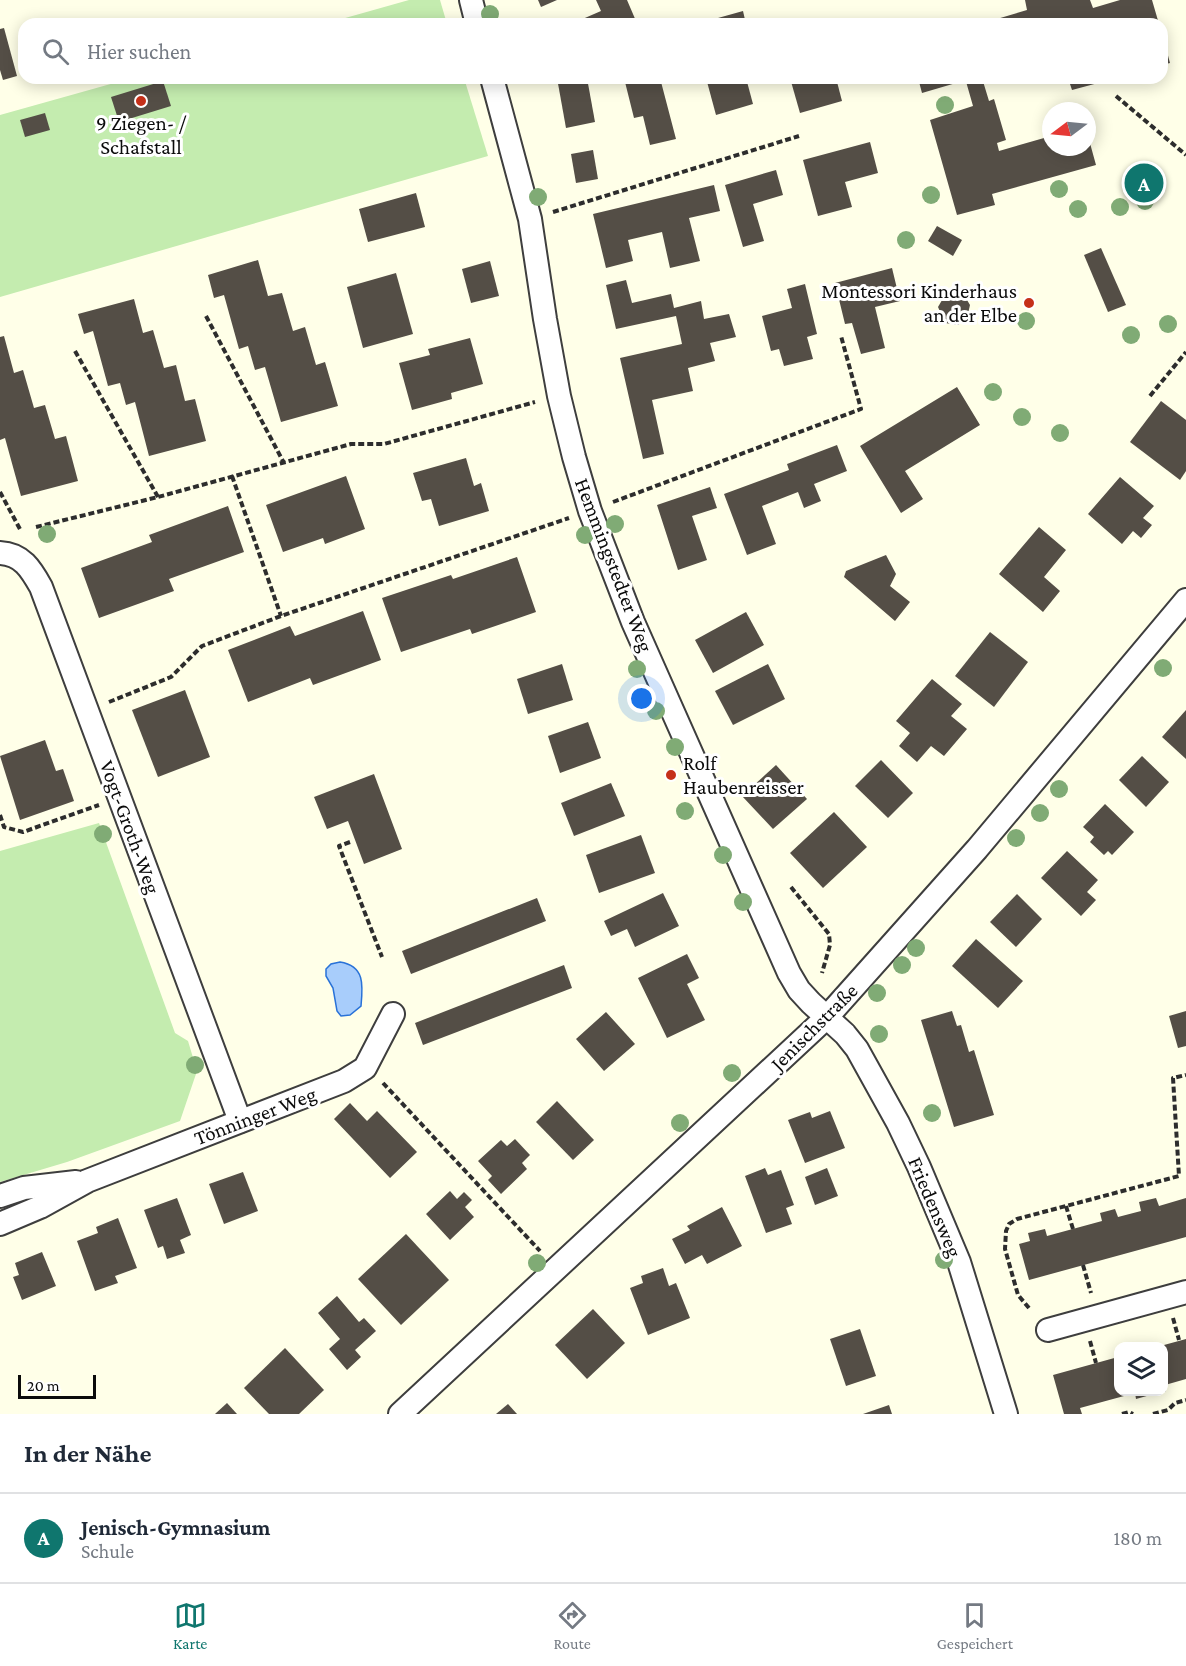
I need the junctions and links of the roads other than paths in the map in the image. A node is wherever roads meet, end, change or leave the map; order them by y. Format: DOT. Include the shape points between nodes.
graph roads {
  1 [pos="471,0"];
  2 [pos="476,18"];
  3 [pos="494,84"];
  4 [pos="0,553"];
  5 [pos="1186,600"];
  6 [pos="393,1014"];
  7 [pos="827,1017"];
  8 [pos="240,1121"];
  9 [pos="87,1180"];
  10 [pos="0,1196"];
  11 [pos="0,1224"];
  12 [pos="1186,1292"];
  13 [pos="1048,1330"];
  14 [pos="415,1409"];
  15 [pos="1006,1414"];
  1 -- 2 [label="street"];
  3 -- 7 [label="street, Hemmingstedter Weg" via="530,219 559,396 590,511 633,622 789,973 799,990"];
  4 -- 8 [label="street, Vogt-Groth-Weg" via="23,561 42,587"];
  5 -- 7 [label="street, Jenischstraße" via="977,849"];
  6 -- 8 [label="street, Tönninger Weg" via="365,1068 344,1081"];
  7 -- 14 [label="street, Jenischstraße" via="556,1269"];
  7 -- 15 [label="street, Friedensweg" via="857,1049 919,1167 959,1262"];
  8 -- 9 [label="street, Tönninger Weg"];
  9 -- 10 [label="street, Tönninger Weg" via="24,1188"];
  9 -- 11 [label="street, Tönninger Weg"];
  12 -- 13 [label="street"];
}
